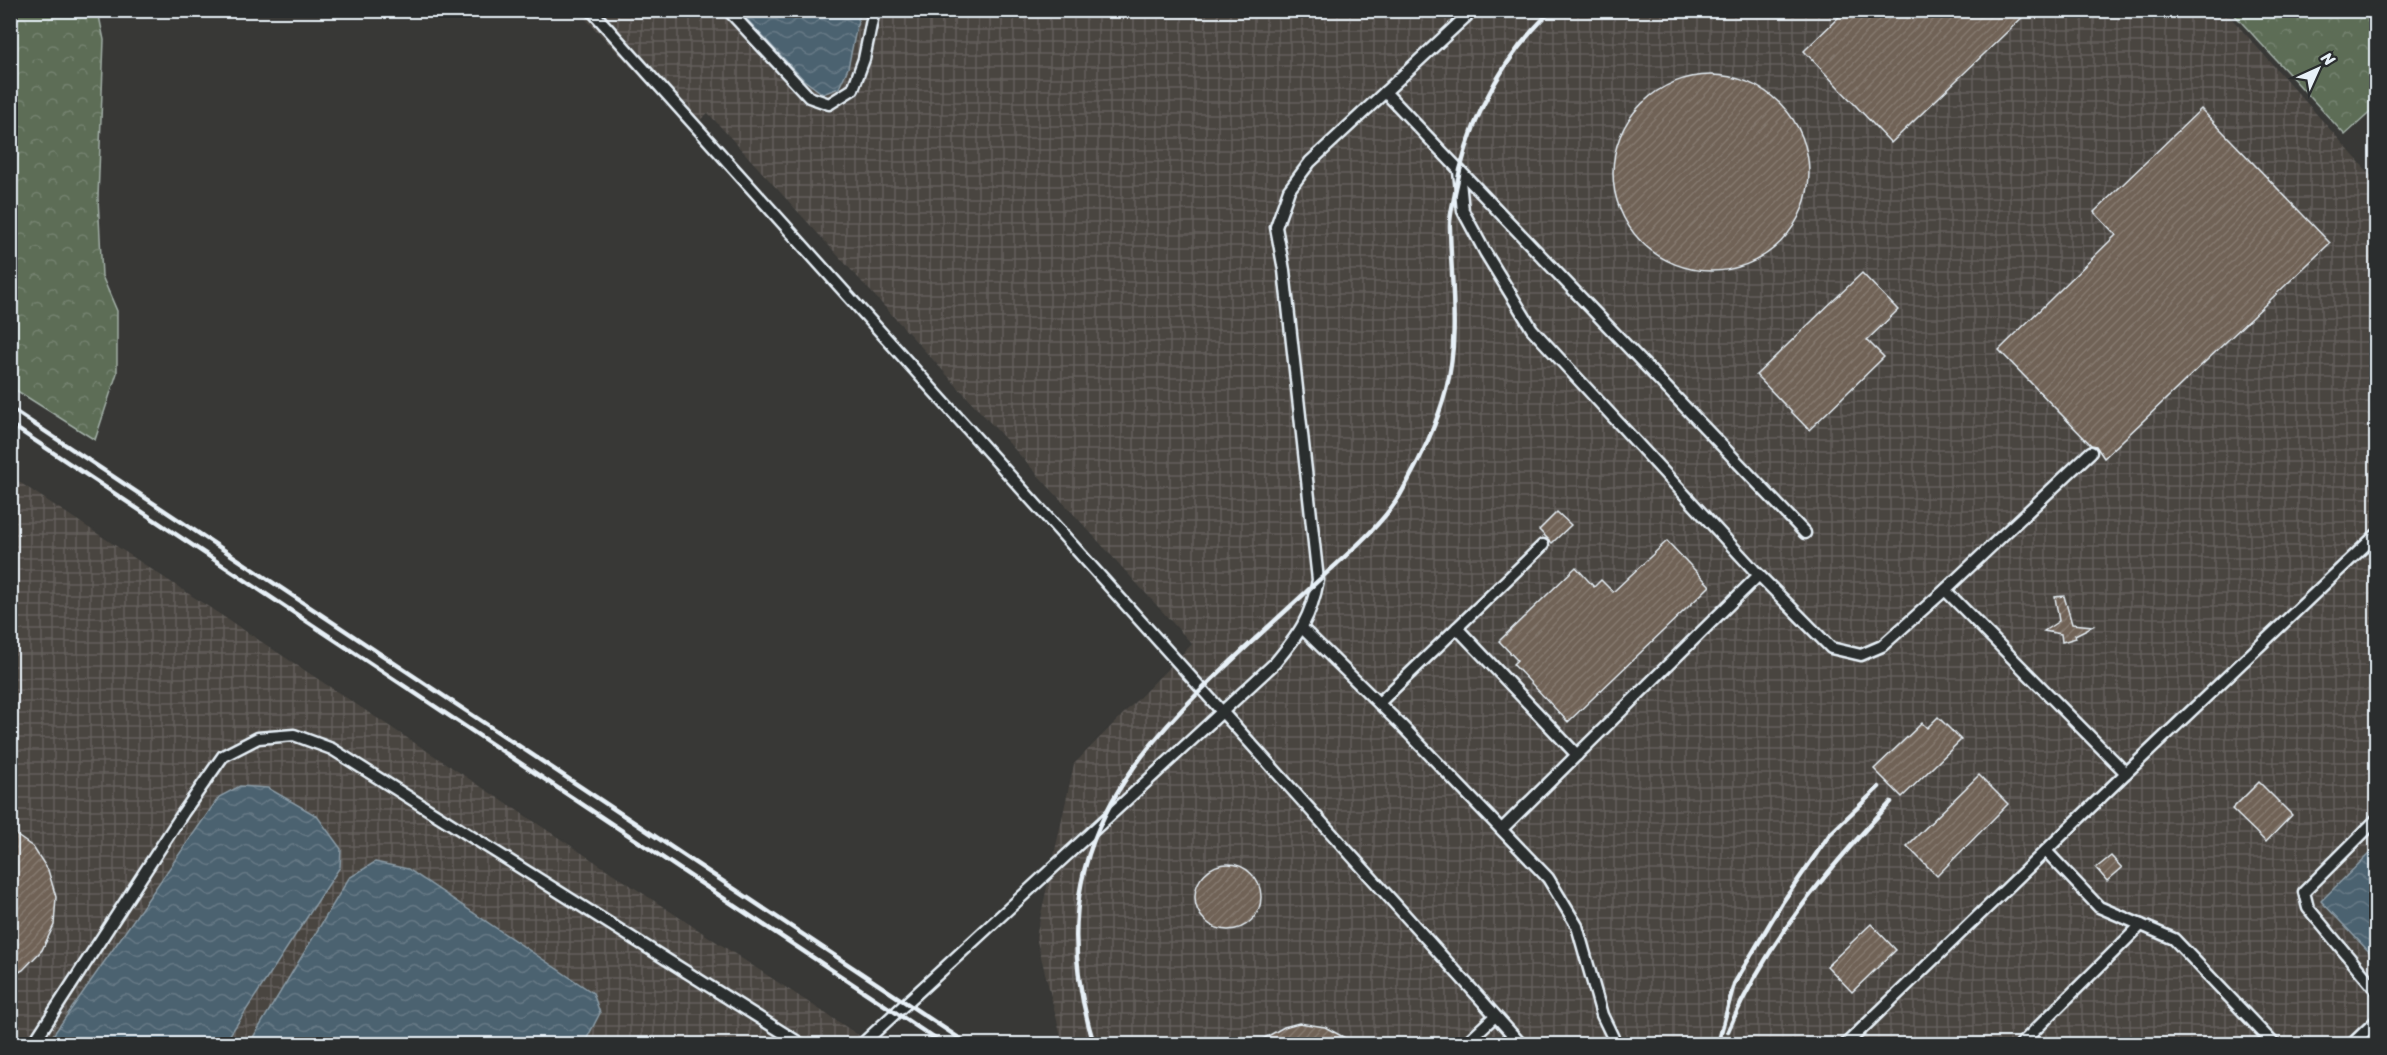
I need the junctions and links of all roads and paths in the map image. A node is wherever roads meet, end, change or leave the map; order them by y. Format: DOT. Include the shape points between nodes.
graph roads {
  1 [pos="591,10"];
  2 [pos="728,10"];
  3 [pos="874,10"];
  4 [pos="1473,10"];
  5 [pos="1385,92"];
  6 [pos="1459,171"];
  7 [pos="2091,452"];
  8 [pos="1805,533"];
  9 [pos="2376,535"];
  10 [pos="1543,545"];
  11 [pos="1759,575"];
  12 [pos="1945,590"];
  13 [pos="1457,628"];
  14 [pos="1303,629"];
  15 [pos="1379,703"];
  16 [pos="1220,711"];
  17 [pos="1577,755"];
  18 [pos="2126,773"];
  19 [pos="2376,820"];
  20 [pos="1502,829"];
  21 [pos="2046,851"];
  22 [pos="2140,925"];
  23 [pos="2376,990"];
  24 [pos="1495,1016"];
  25 [pos="2376,1021"];
  26 [pos="33,1044"];
  27 [pos="801,1044"];
  28 [pos="862,1044"];
  29 [pos="1466,1044"];
  30 [pos="1521,1044"];
  31 [pos="1616,1044"];
  32 [pos="1846,1044"];
  33 [pos="2021,1044"];
  34 [pos="2274,1044"];
  35 [pos="2352,1044"];
  1 -- 16 [label="lane"];
  2 -- 3 [label="lane" via="809,97 829,104 853,89"];
  4 -- 5 [label="lane"];
  5 -- 6 [label="lane"];
  5 -- 14 [label="lane" via="1310,162 1289,190 1276,226 1318,580 1314,604"];
  6 -- 8 [label="lane"];
  6 -- 11 [label="lane" via="1463,211 1532,329"];
  7 -- 12 [label="lane"];
  9 -- 18 [label="lane"];
  10 -- 13 [label="lane"];
  11 -- 12 [label="lane" via="1831,648 1861,655 1882,646"];
  11 -- 17 [label="lane"];
  12 -- 18 [label="lane"];
  13 -- 15 [label="lane"];
  13 -- 17 [label="lane"];
  14 -- 15 [label="lane"];
  14 -- 16 [label="lane" via="1275,663"];
  15 -- 20 [label="lane"];
  16 -- 24 [label="lane"];
  16 -- 28 [label="lane" via="1099,828"];
  17 -- 20 [label="lane"];
  18 -- 21 [label="lane"];
  19 -- 23 [label="lane" via="2304,892 2308,908"];
  20 -- 31 [label="lane" via="1548,878 1576,926 1602,1015"];
  21 -- 22 [label="lane" via="2099,907"];
  21 -- 32 [label="lane"];
  22 -- 33 [label="lane"];
  22 -- 34 [label="lane" via="2174,939"];
  24 -- 29 [label="lane"];
  24 -- 30 [label="lane"];
  25 -- 35 [label="lane"];
  26 -- 27 [label="lane" via="224,756 258,738 294,735 332,749"];
}
